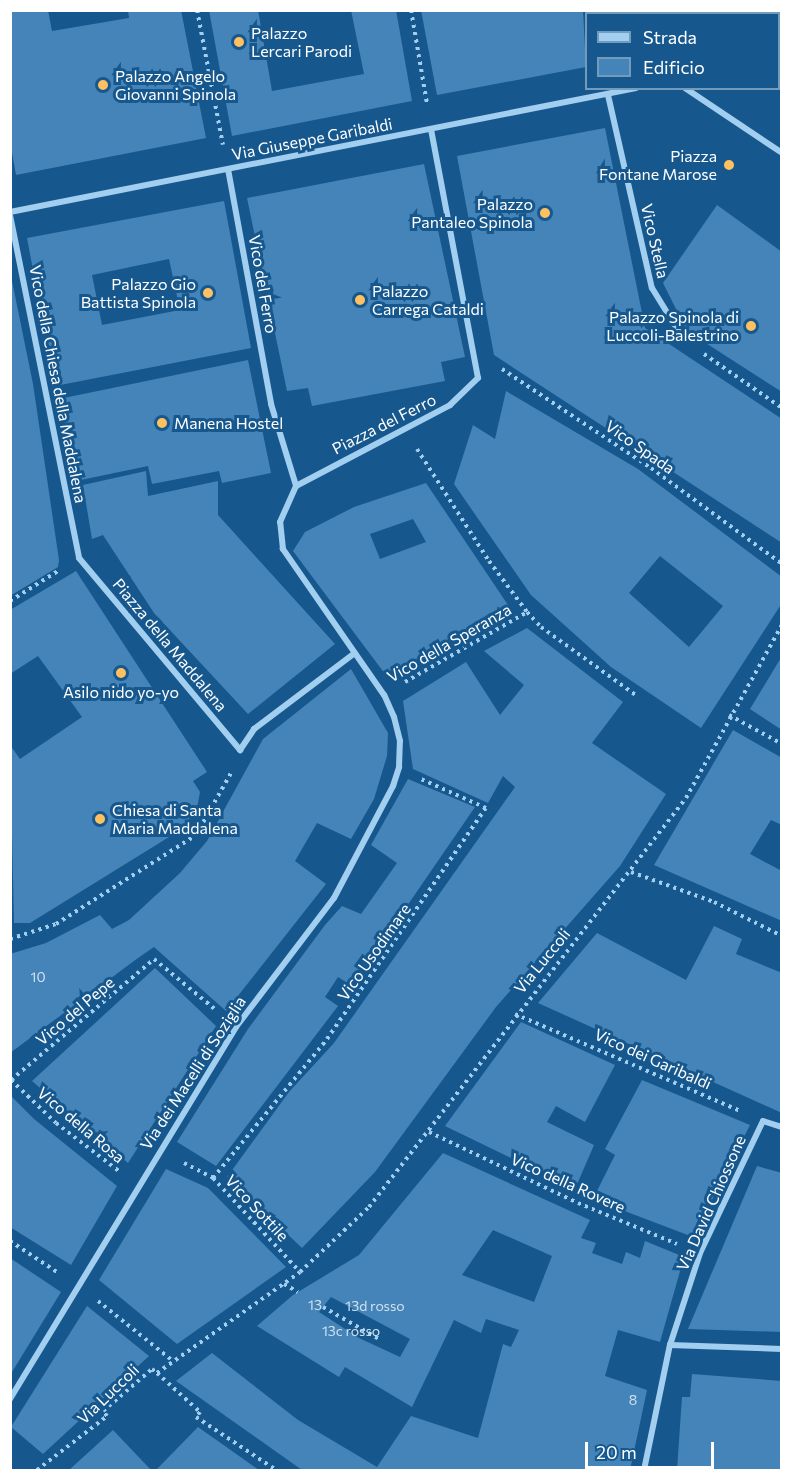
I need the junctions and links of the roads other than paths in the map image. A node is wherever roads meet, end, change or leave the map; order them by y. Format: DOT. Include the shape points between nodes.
graph roads {
  1 [pos="630,90"];
  2 [pos="688,90"];
  3 [pos="608,95"];
  4 [pos="431,130"];
  5 [pos="782,153"];
  6 [pos="228,169"];
  7 [pos="10,213"];
  8 [pos="684,340"];
  9 [pos="296,486"];
  10 [pos="79,558"];
  11 [pos="355,653"];
  12 [pos="782,1127"];
  13 [pos="670,1345"];
  14 [pos="782,1349"];
  15 [pos="10,1400"];
  16 [pos="644,1470"];
  1 -- 3 [label="street, Via Giuseppe Garibaldi"];
  2 -- 5 [label="street"];
  3 -- 4 [label="street, Via Giuseppe Garibaldi"];
  3 -- 8 [label="street, Vico Stella" via="651,288"];
  4 -- 6 [label="street, Via Giuseppe Garibaldi"];
  4 -- 9 [label="street, Piazza del Ferro" via="478,378 450,405"];
  6 -- 7 [label="street, Via Giuseppe Garibaldi"];
  6 -- 9 [label="street, Vico del Ferro" via="271,404"];
  7 -- 10 [label="street, Vico della Chiesa della Maddalena"];
  9 -- 11 [label="street, Via dei Macelli di Soziglia" via="280,522 283,549"];
  10 -- 11 [label="street, Piazza della Maddalena" via="240,750 254,729"];
  11 -- 15 [label="street, Via dei Macelli di Soziglia" via="384,695 400,741 399,767 393,786 333,898 236,1027"];
  12 -- 13 [label="street, Via David Chiossone" via="763,1121 700,1253"];
  13 -- 14 [label="street"];
  13 -- 16 [label="street, Via David Chiossone"];
}
